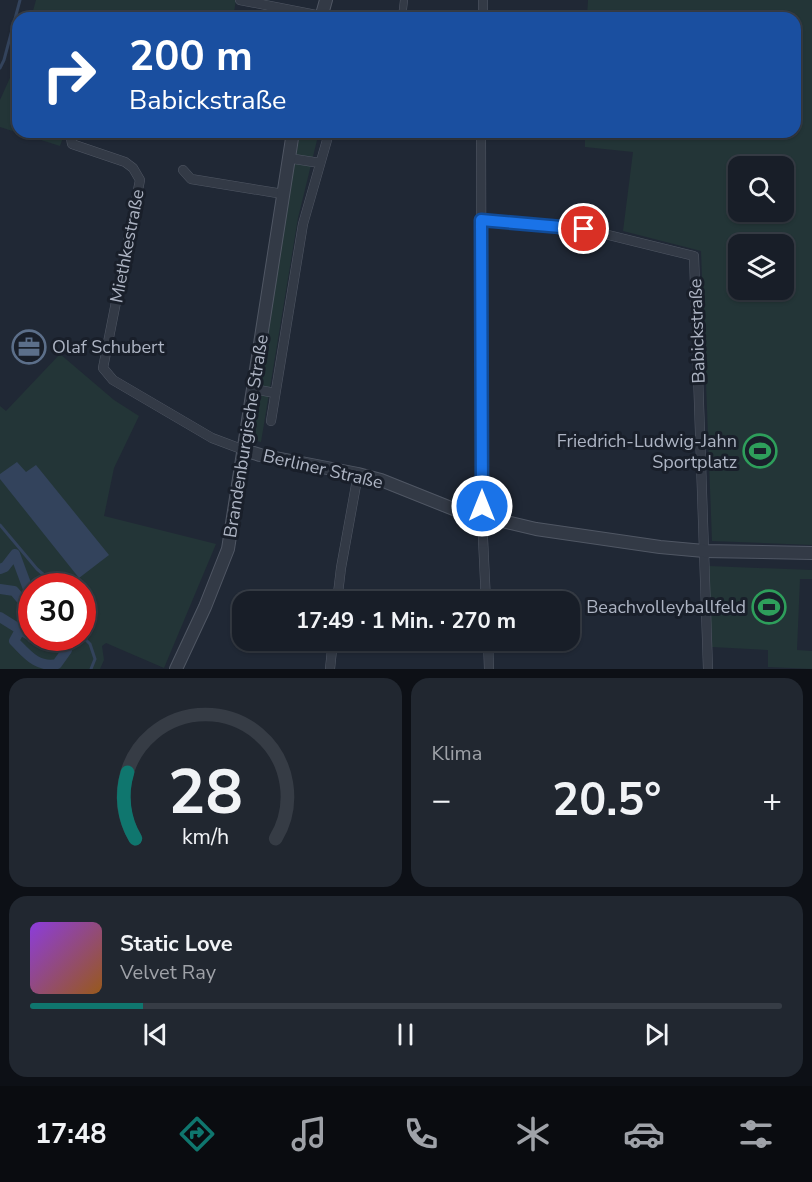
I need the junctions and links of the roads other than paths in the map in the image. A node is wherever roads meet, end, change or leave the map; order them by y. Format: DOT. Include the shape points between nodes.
graph roads {
  1 [pos="240,0"];
  2 [pos="297,12"];
  3 [pos="71,138"];
  4 [pos="292,138"];
  5 [pos="481,138"];
  6 [pos="327,140"];
  7 [pos="288,158"];
  8 [pos="320,164"];
  9 [pos="183,170"];
  10 [pos="283,194"];
  11 [pos="481,220"];
  12 [pos="103,368"];
  13 [pos="254,389"];
  14 [pos="275,393"];
  15 [pos="271,421"];
  16 [pos="244,450"];
  17 [pos="358,474"];
  18 [pos="482,517"];
  19 [pos="704,551"];
  20 [pos="812,553"];
  21 [pos="338,591"];
  22 [pos="485,591"];
  23 [pos="332,651"];
  24 [pos="488,651"];
  25 [pos="176,669"];
  26 [pos="330,669"];
  27 [pos="489,669"];
  28 [pos="708,669"];
  1 -- 2 [label="street"];
  3 -- 12 [label="street, Miethkestraße" via="72,144 125,162 140,180"];
  4 -- 7 [label="street, Brandenburgische Straße"];
  5 -- 11 [label="street"];
  6 -- 8 [label="street"];
  7 -- 8 [label="street"];
  7 -- 10 [label="street, Brandenburgische Straße"];
  8 -- 14 [label="street" via="303,224"];
  9 -- 10 [label="street" via="191,179"];
  10 -- 13 [label="street, Brandenburgische Straße"];
  11 -- 18 [label="street"];
  11 -- 19 [label="street, Babickstraße" via="584,229 694,256"];
  12 -- 16 [label="street, Berliner Straße" via="113,380 212,438"];
  13 -- 14 [label="street"];
  13 -- 16 [label="street, Brandenburgische Straße"];
  14 -- 15 [label="street"];
  16 -- 17 [label="street, Berliner Straße"];
  16 -- 25 [label="street, Brandenburgische Straße" via="228,549"];
  17 -- 18 [label="street, Berliner Straße"];
  17 -- 21 [label="street"];
  18 -- 19 [label="street, Berliner Straße" via="660,548"];
  18 -- 22 [label="street"];
  19 -- 20 [label="street, Berliner Straße"];
  19 -- 28 [label="street"];
  23 -- 26 [label="street"];
  24 -- 27 [label="street"];
}
